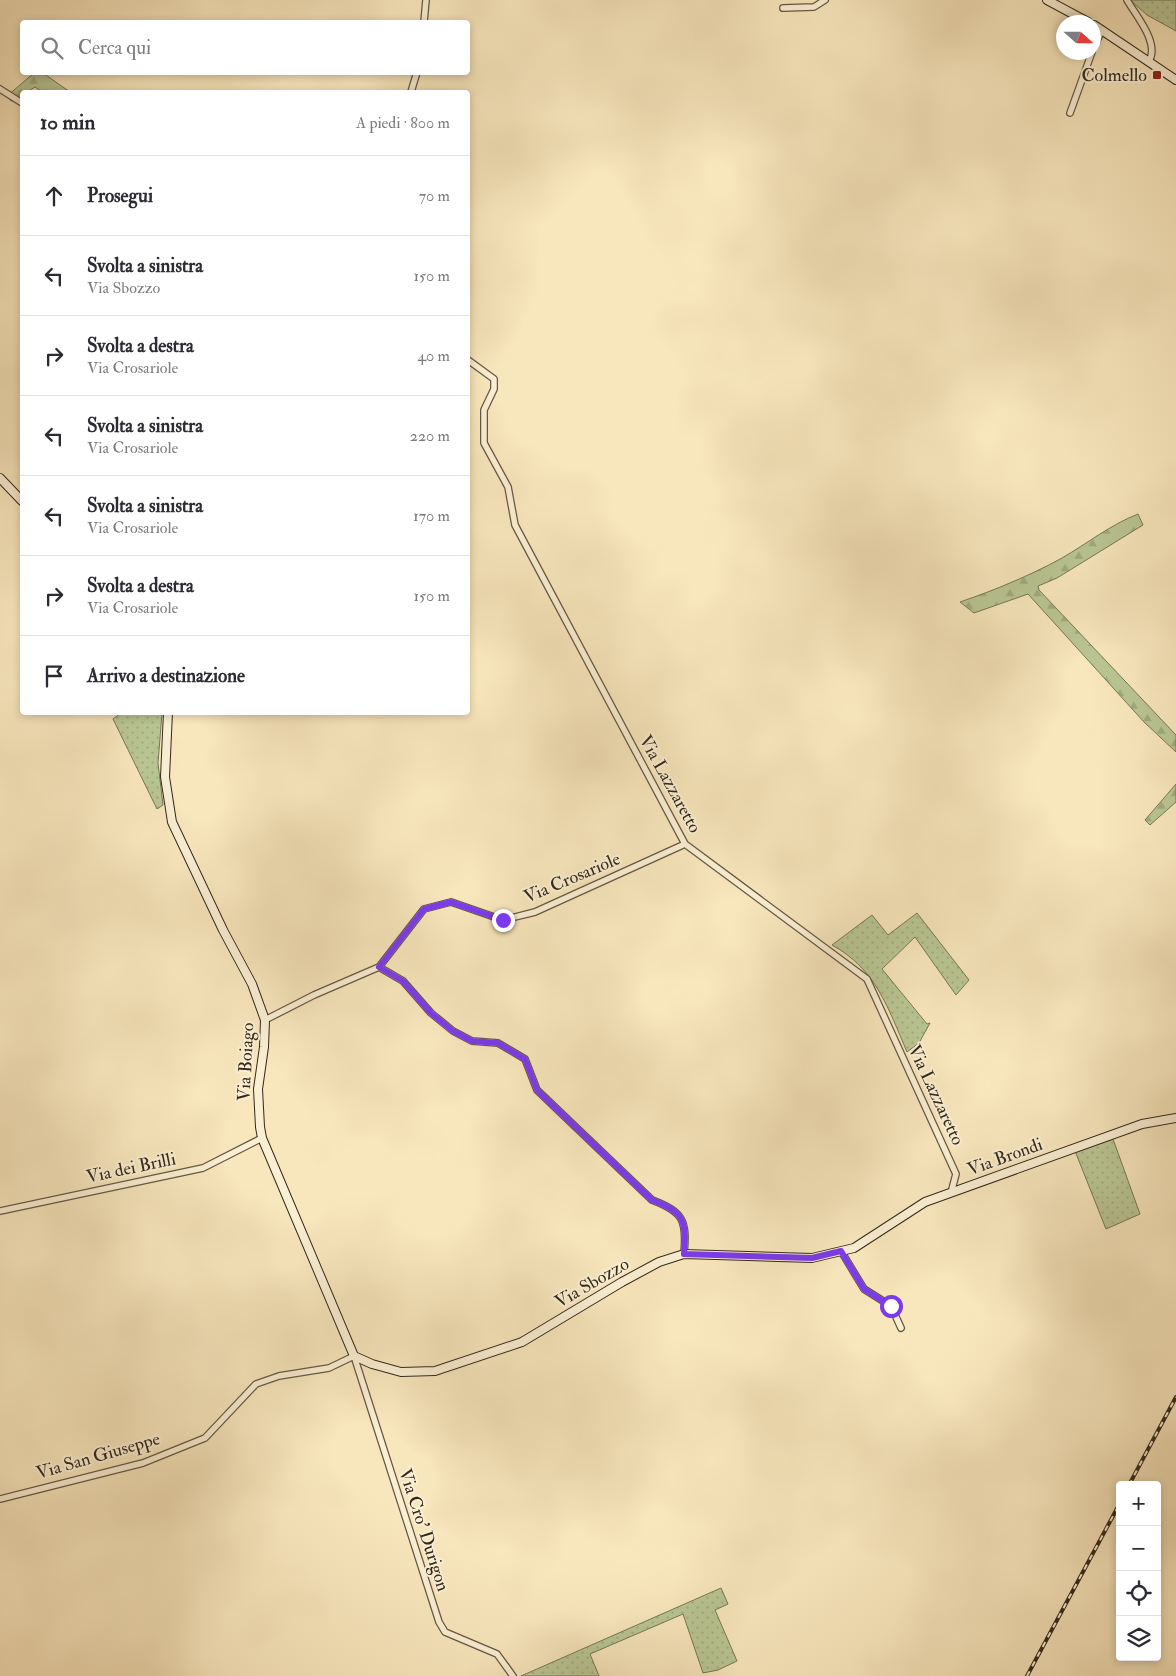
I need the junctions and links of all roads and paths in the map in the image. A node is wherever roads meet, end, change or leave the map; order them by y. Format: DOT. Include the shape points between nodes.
graph roads {
  1 [pos="426,0"];
  2 [pos="825,0"];
  3 [pos="1047,0"];
  4 [pos="1127,0"];
  5 [pos="783,8"];
  6 [pos="1075,15"];
  7 [pos="424,20"];
  8 [pos="1102,30"];
  9 [pos="1089,60"];
  10 [pos="1149,61"];
  11 [pos="417,75"];
  12 [pos="1176,80"];
  13 [pos="0,88"];
  14 [pos="412,90"];
  15 [pos="20,102"];
  16 [pos="1070,113"];
  17 [pos="470,361"];
  18 [pos="0,478"];
  19 [pos="20,499"];
  20 [pos="168,715"];
  21 [pos="685,844"];
  22 [pos="379,967"];
  23 [pos="265,1020"];
  24 [pos="1176,1118"];
  25 [pos="262,1138"];
  26 [pos="950,1192"];
  27 [pos="0,1211"];
  28 [pos="854,1248"];
  29 [pos="841,1251"];
  30 [pos="684,1254"];
  31 [pos="901,1328"];
  32 [pos="354,1356"];
  33 [pos="0,1499"];
  34 [pos="512,1676"];
  1 -- 7 [label="street"];
  2 -- 5 [label="street" via="814,7"];
  3 -- 6 [label="street"];
  4 -- 10 [label="street" via="1150,40 1153,50"];
  8 -- 10 [label="street"];
  9 -- 16 [label="street"];
  10 -- 12 [label="street"];
  11 -- 14 [label="street"];
  13 -- 15 [label="street"];
  17 -- 21 [label="street, Via Lazzaretto" via="494,379 494,389 484,410 484,443 508,487 515,525"];
  18 -- 19 [label="street"];
  20 -- 23 [label="street, Via Boiago" via="165,777 172,822 252,984"];
  21 -- 22 [label="street, Via Crosariole" via="528,914 503,920 451,902 424,909"];
  21 -- 26 [label="street, Via Lazzaretto" via="867,979 956,1174"];
  22 -- 23 [label="street, Via Crosariole"];
  22 -- 30 [label="street" via="403,981 431,1013 453,1031 472,1041 498,1043 525,1059 537,1090 652,1200 672,1208 682,1218 686,1232"];
  23 -- 25 [label="street, Via Boiago" via="258,1089"];
  24 -- 26 [label="street, Via Brondi" via="1142,1124"];
  25 -- 27 [label="street, Via dei Brilli" via="203,1168"];
  25 -- 32 [label="street, Via Boiago"];
  26 -- 28 [label="street, Via Brondi" via="925,1202"];
  28 -- 29 [label="street, Via Sbozzo"];
  29 -- 30 [label="street, Via Sbozzo" via="812,1258"];
  29 -- 31 [label="street" via="864,1289 891,1306"];
  30 -- 32 [label="street, Via Sbozzo" via="659,1262 622,1282 522,1342 435,1371 401,1372"];
  32 -- 33 [label="street, Via San Giuseppe" via="329,1368 278,1376 256,1384 205,1438 144,1463"];
  32 -- 34 [label="street, Via Cro' Durigon" via="439,1622 444,1632 497,1654"];
}
